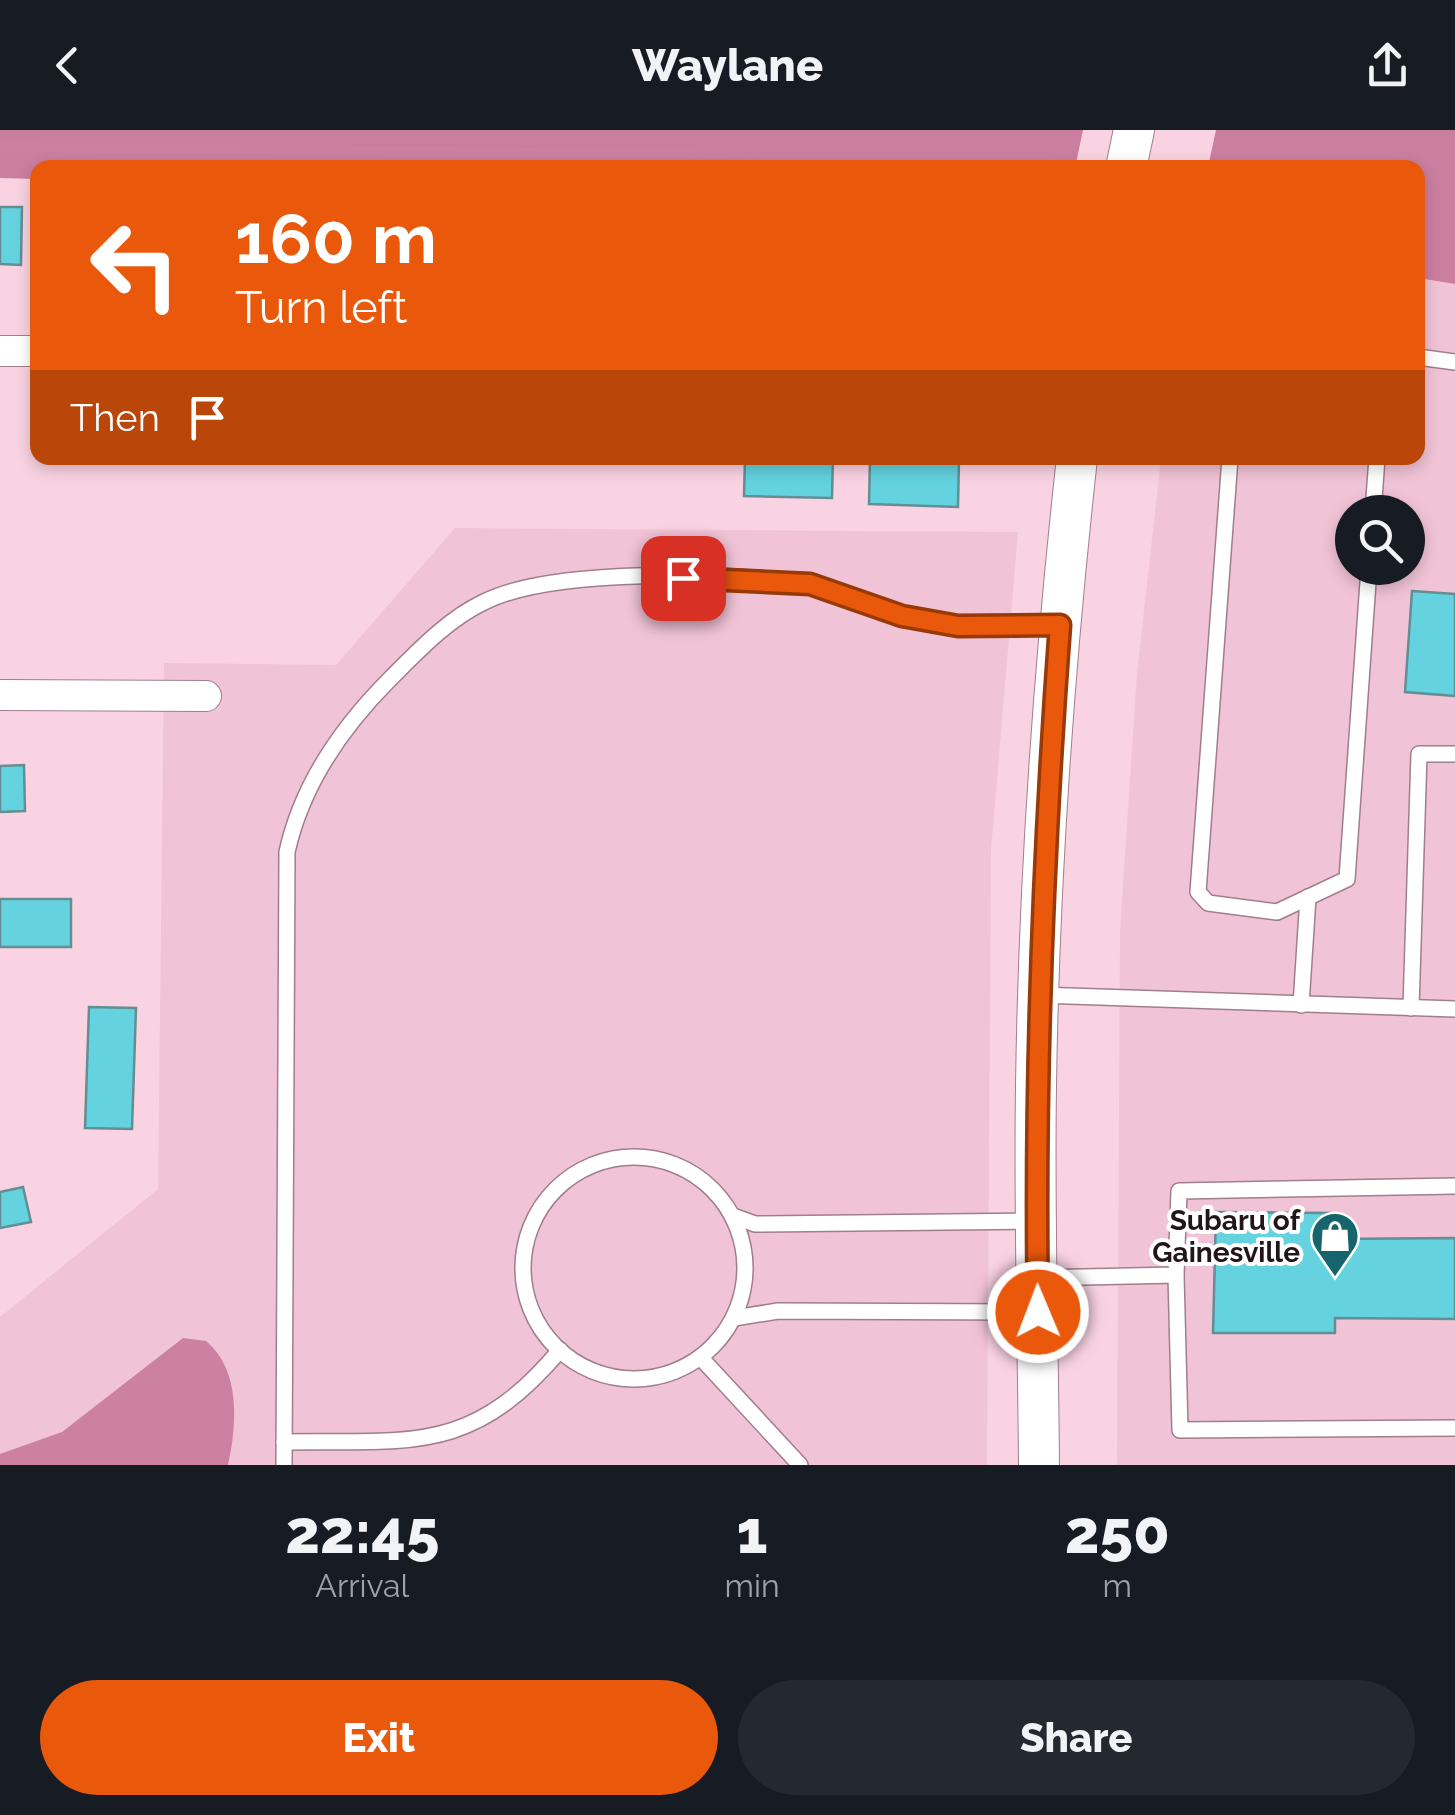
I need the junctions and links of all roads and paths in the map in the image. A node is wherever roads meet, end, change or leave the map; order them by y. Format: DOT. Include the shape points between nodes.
graph roads {
  1 [pos="1134,130"];
  2 [pos="1128,160"];
  3 [pos="0,351"];
  4 [pos="30,352"];
  5 [pos="1425,358"];
  6 [pos="1455,362"];
  7 [pos="1076,465"];
  8 [pos="1229,465"];
  9 [pos="1377,465"];
  10 [pos="1375,495"];
  11 [pos="1369,585"];
  12 [pos="1060,625"];
  13 [pos="0,694"];
  14 [pos="206,696"];
  15 [pos="1455,754"];
  16 [pos="1308,897"];
  17 [pos="1039,996"];
  18 [pos="1301,1005"];
  19 [pos="1411,1008"];
  20 [pos="1455,1009"];
  21 [pos="1455,1186"];
  22 [pos="733,1216"];
  23 [pos="1037,1221"];
  24 [pos="1176,1274"];
  25 [pos="1038,1295"];
  26 [pos="734,1318"];
  27 [pos="560,1350"];
  28 [pos="702,1358"];
  29 [pos="1455,1428"];
  30 [pos="284,1442"];
  31 [pos="284,1465"];
  32 [pos="800,1465"];
  33 [pos="1039,1465"];
  1 -- 2 [label="street"];
  3 -- 4 [label="street"];
  5 -- 6 [label="lane"];
  7 -- 12 [label="street"];
  8 -- 16 [label="lane" via="1198,892 1208,904 1277,912"];
  9 -- 10 [label="lane"];
  11 -- 16 [label="lane" via="1347,879"];
  12 -- 17 [label="street"];
  12 -- 30 [label="lane" via="958,626 902,616 810,584 580,578 484,602 426,642 368,700 321,763 296,812 287,852"];
  13 -- 14 [label="street"];
  15 -- 19 [label="lane" via="1419,754"];
  16 -- 18 [label="lane"];
  17 -- 18 [label="lane"];
  17 -- 23 [label="street"];
  18 -- 19 [label="lane"];
  19 -- 20 [label="lane"];
  21 -- 24 [label="lane" via="1179,1191"];
  22 -- 23 [label="lane" via="756,1224"];
  22 -- 26 [label="lane" via="747,1269"];
  22 -- 27 [label="lane" via="705,1181 676,1164 627,1157 579,1170 550,1193 530,1224 522,1259 525,1296 540,1329"];
  23 -- 25 [label="street"];
  24 -- 25 [label="lane"];
  24 -- 29 [label="lane" via="1180,1430"];
  25 -- 26 [label="lane"];
  25 -- 33 [label="street"];
  26 -- 28 [label="lane"];
  27 -- 28 [label="lane" via="597,1374 633,1380 669,1374"];
  27 -- 30 [label="lane" via="525,1392 474,1423 428,1440"];
  28 -- 32 [label="lane"];
  30 -- 31 [label="lane"];
}
